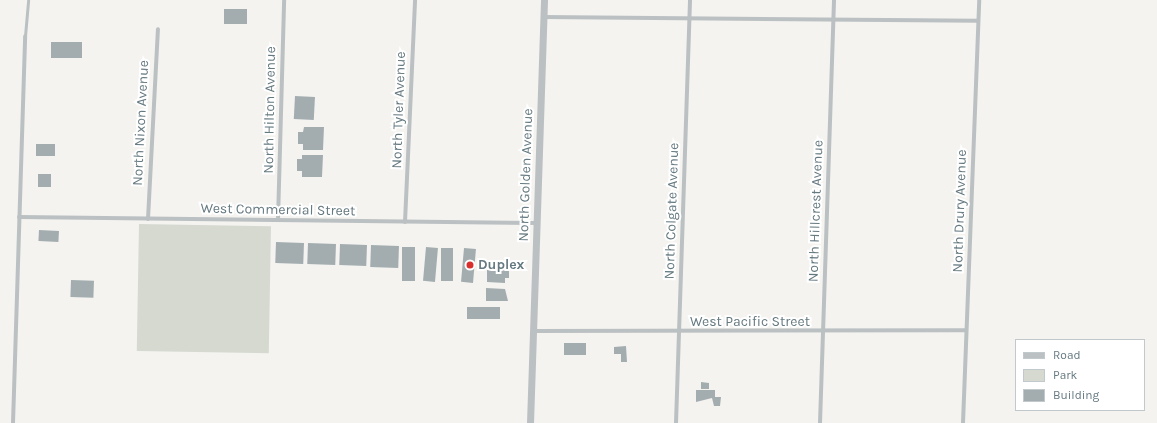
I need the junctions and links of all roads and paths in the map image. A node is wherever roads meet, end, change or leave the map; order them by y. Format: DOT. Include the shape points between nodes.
graph roads {
  1 [pos="28,0"];
  2 [pos="284,0"];
  3 [pos="415,0"];
  4 [pos="544,0"];
  5 [pos="690,0"];
  6 [pos="834,0"];
  7 [pos="979,0"];
  8 [pos="543,17"];
  9 [pos="690,19"];
  10 [pos="834,20"];
  11 [pos="978,21"];
  12 [pos="158,28"];
  13 [pos="25,36"];
  14 [pos="19,216"];
  15 [pos="148,220"];
  16 [pos="278,220"];
  17 [pos="405,222"];
  18 [pos="537,223"];
  19 [pos="966,330"];
  20 [pos="534,331"];
  21 [pos="679,332"];
  22 [pos="823,333"];
  23 [pos="13,423"];
  24 [pos="530,423"];
  25 [pos="676,423"];
  26 [pos="820,423"];
  27 [pos="963,423"];
  1 -- 13 [label="lane"];
  2 -- 16 [label="street, North Hilton Avenue"];
  3 -- 17 [label="street, North Tyler Avenue"];
  4 -- 8 [label="street, North Golden Avenue"];
  5 -- 9 [label="street, North Colgate Avenue"];
  6 -- 10 [label="street, North Hillcrest Avenue"];
  7 -- 11 [label="street, North Drury Avenue"];
  8 -- 9 [label="street"];
  8 -- 18 [label="street, North Golden Avenue"];
  9 -- 10 [label="street"];
  9 -- 21 [label="street, North Colgate Avenue"];
  10 -- 11 [label="street"];
  10 -- 22 [label="street, North Hillcrest Avenue"];
  11 -- 19 [label="street, North Drury Avenue"];
  12 -- 15 [label="street, North Nixon Avenue"];
  13 -- 14 [label="street"];
  14 -- 15 [label="street, West Commercial Street"];
  14 -- 23 [label="street"];
  15 -- 16 [label="street, West Commercial Street"];
  16 -- 17 [label="street, West Commercial Street"];
  17 -- 18 [label="street, West Commercial Street"];
  18 -- 20 [label="street, North Golden Avenue"];
  19 -- 22 [label="street, West Pacific Street"];
  19 -- 27 [label="street, North Drury Avenue"];
  20 -- 21 [label="street, West Pacific Street"];
  20 -- 24 [label="street, North Golden Avenue"];
  21 -- 22 [label="street, West Pacific Street"];
  21 -- 25 [label="street, North Colgate Avenue"];
  22 -- 26 [label="street, North Hillcrest Avenue"];
}
